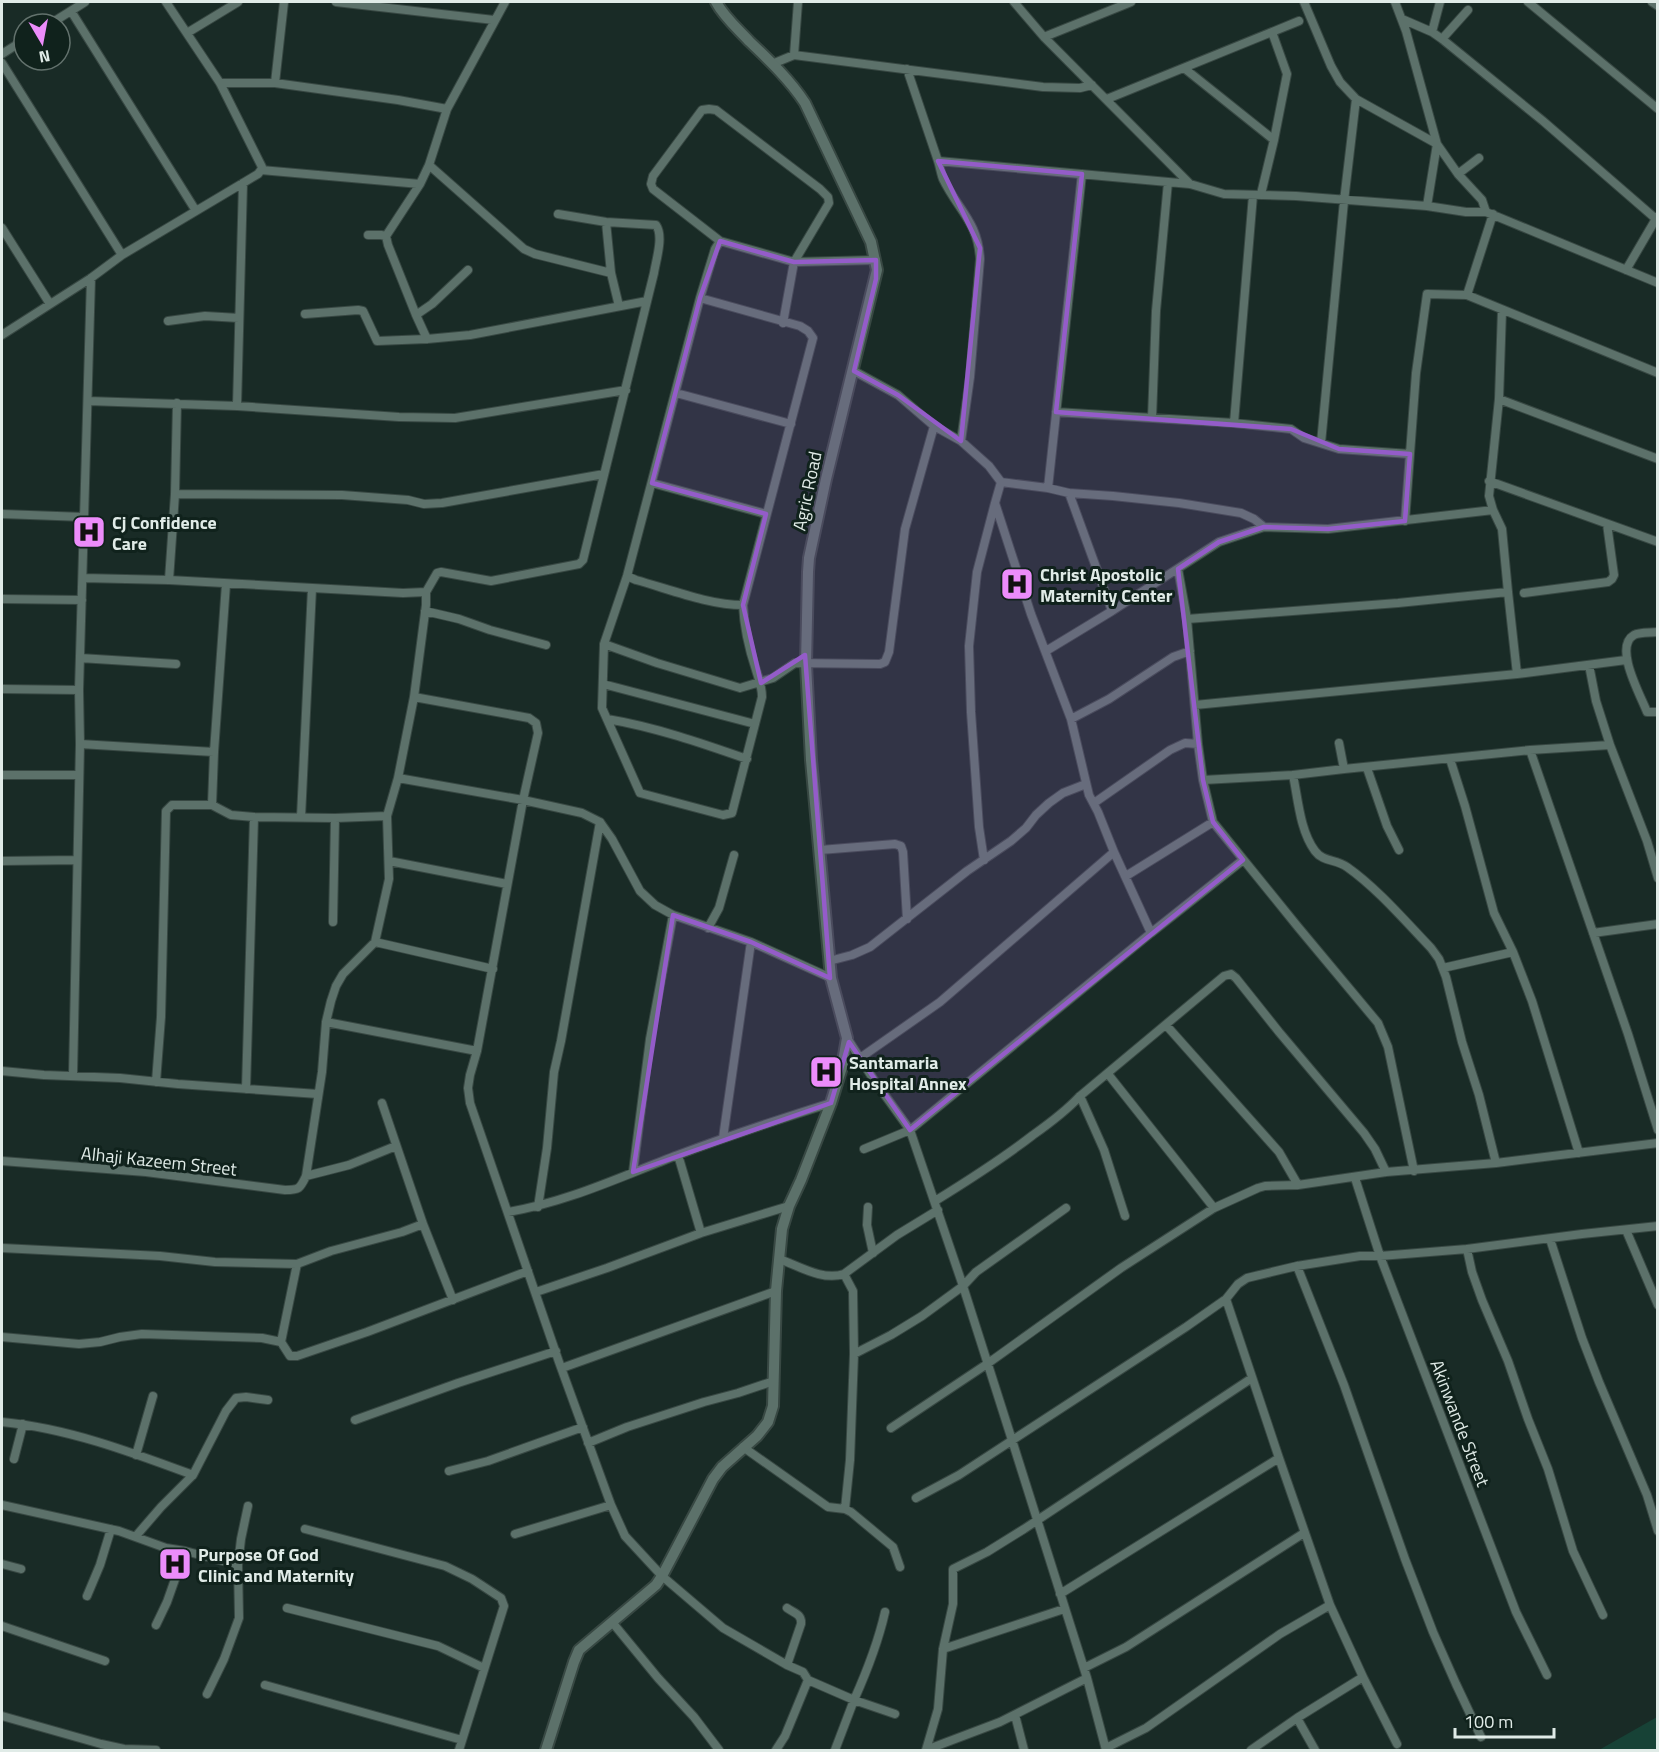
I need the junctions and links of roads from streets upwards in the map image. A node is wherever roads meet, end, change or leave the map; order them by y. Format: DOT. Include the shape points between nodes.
graph roads {
  1 [pos="85,2"];
  2 [pos="166,2"];
  3 [pos="238,2"];
  4 [pos="284,2"];
  5 [pos="336,2"];
  6 [pos="505,2"];
  7 [pos="716,2"];
  8 [pos="798,2"];
  9 [pos="1014,2"];
  10 [pos="1131,2"];
  11 [pos="1304,2"];
  12 [pos="1395,2"];
  13 [pos="1440,2"];
  14 [pos="1528,2"];
  15 [pos="1652,2"];
  16 [pos="1658,6"];
  17 [pos="1467,10"];
  18 [pos="71,11"];
  19 [pos="1402,19"];
  20 [pos="494,20"];
  21 [pos="1299,21"];
  22 [pos="1272,32"];
  23 [pos="1432,32"];
  24 [pos="187,33"];
  25 [pos="1044,37"];
  26 [pos="1442,39"];
  27 [pos="794,55"];
  28 [pos="2,63"];
  29 [pos="772,64"];
  30 [pos="1184,68"];
  31 [pos="907,69"];
  32 [pos="220,83"];
  33 [pos="275,83"];
  34 [pos="1092,85"];
  35 [pos="1107,99"];
  36 [pos="1356,99"];
  37 [pos="447,109"];
  38 [pos="1658,110"];
  39 [pos="1274,140"];
  40 [pos="1437,144"];
  41 [pos="1479,158"];
  42 [pos="938,161"];
  43 [pos="429,165"];
  44 [pos="261,170"];
  45 [pos="1082,174"];
  46 [pos="1458,174"];
  47 [pos="1168,182"];
  48 [pos="243,183"];
  49 [pos="420,184"];
  50 [pos="1190,184"];
  51 [pos="1257,194"];
  52 [pos="1344,201"];
  53 [pos="1427,206"];
  54 [pos="196,211"];
  55 [pos="1490,213"];
  56 [pos="558,214"];
  57 [pos="1657,218"];
  58 [pos="606,222"];
  59 [pos="2,228"];
  60 [pos="368,235"];
  61 [pos="386,236"];
  62 [pos="720,241"];
  63 [pos="122,255"];
  64 [pos="876,260"];
  65 [pos="794,262"];
  66 [pos="468,270"];
  67 [pos="1626,270"];
  68 [pos="611,273"];
  69 [pos="91,278"];
  70 [pos="1658,283"];
  71 [pos="1467,295"];
  72 [pos="700,298"];
  73 [pos="647,301"];
  74 [pos="50,304"];
  75 [pos="619,306"];
  76 [pos="1502,310"];
  77 [pos="305,314"];
  78 [pos="416,315"];
  79 [pos="239,318"];
  80 [pos="168,321"];
  81 [pos="783,322"];
  82 [pos="2,335"];
  83 [pos="428,339"];
  84 [pos="854,371"];
  85 [pos="1658,373"];
  86 [pos="626,390"];
  87 [pos="676,393"];
  88 [pos="1499,399"];
  89 [pos="88,401"];
  90 [pos="177,403"];
  91 [pos="237,406"];
  92 [pos="1056,412"];
  93 [pos="1152,418"];
  94 [pos="1234,423"];
  95 [pos="791,424"];
  96 [pos="934,426"];
  97 [pos="961,441"];
  98 [pos="1321,443"];
  99 [pos="1410,454"];
  100 [pos="1658,459"];
  101 [pos="604,474"];
  102 [pos="1489,481"];
  103 [pos="1001,482"];
  104 [pos="652,483"];
  105 [pos="1048,488"];
  106 [pos="1068,493"];
  107 [pos="175,494"];
  108 [pos="995,503"];
  109 [pos="1493,510"];
  110 [pos="2,514"];
  111 [pos="766,514"];
  112 [pos="84,517"];
  113 [pos="1405,521"];
  114 [pos="1607,524"];
  115 [pos="1264,527"];
  116 [pos="1658,542"];
  117 [pos="1178,568"];
  118 [pos="627,576"];
  119 [pos="83,578"];
  120 [pos="169,580"];
  121 [pos="226,584"];
  122 [pos="312,588"];
  123 [pos="426,592"];
  124 [pos="1508,592"];
  125 [pos="1524,592"];
  126 [pos="2,599"];
  127 [pos="82,600"];
  128 [pos="743,605"];
  129 [pos="425,611"];
  130 [pos="1112,611"];
  131 [pos="1187,619"];
  132 [pos="1658,632"];
  133 [pos="604,644"];
  134 [pos="546,645"];
  135 [pos="1046,651"];
  136 [pos="1190,651"];
  137 [pos="80,658"];
  138 [pos="1626,660"];
  139 [pos="176,664"];
  140 [pos="806,664"];
  141 [pos="1589,665"];
  142 [pos="1517,674"];
  143 [pos="761,683"];
  144 [pos="603,684"];
  145 [pos="2,689"];
  146 [pos="79,690"];
  147 [pos="414,698"];
  148 [pos="1195,705"];
  149 [pos="1658,712"];
  150 [pos="607,719"];
  151 [pos="1071,719"];
  152 [pos="755,724"];
  153 [pos="1339,743"];
  154 [pos="80,744"];
  155 [pos="1198,744"];
  156 [pos="1610,745"];
  157 [pos="1530,750"];
  158 [pos="214,752"];
  159 [pos="747,759"];
  160 [pos="1450,759"];
  161 [pos="1367,768"];
  162 [pos="1344,769"];
  163 [pos="2,775"];
  164 [pos="1293,775"];
  165 [pos="78,776"];
  166 [pos="398,778"];
  167 [pos="1203,780"];
  168 [pos="1086,784"];
  169 [pos="523,800"];
  170 [pos="1094,803"];
  171 [pos="212,805"];
  172 [pos="387,816"];
  173 [pos="254,817"];
  174 [pos="301,817"];
  175 [pos="335,818"];
  176 [pos="600,822"];
  177 [pos="1213,822"];
  178 [pos="1658,840"];
  179 [pos="1647,841"];
  180 [pos="819,850"];
  181 [pos="1399,850"];
  182 [pos="1114,852"];
  183 [pos="734,855"];
  184 [pos="77,860"];
  185 [pos="984,860"];
  186 [pos="1243,860"];
  187 [pos="2,861"];
  188 [pos="389,861"];
  189 [pos="1126,876"];
  190 [pos="1658,878"];
  191 [pos="507,884"];
  192 [pos="673,915"];
  193 [pos="907,919"];
  194 [pos="333,922"];
  195 [pos="1658,924"];
  196 [pos="708,928"];
  197 [pos="1151,933"];
  198 [pos="1593,933"];
  199 [pos="375,942"];
  200 [pos="751,942"];
  201 [pos="1513,952"];
  202 [pos="829,961"];
  203 [pos="1443,968"];
  204 [pos="493,969"];
  205 [pos="831,978"];
  206 [pos="326,1023"];
  207 [pos="1166,1024"];
  208 [pos="848,1038"];
  209 [pos="477,1051"];
  210 [pos="860,1058"];
  211 [pos="842,1067"];
  212 [pos="2,1071"];
  213 [pos="1108,1074"];
  214 [pos="73,1075"];
  215 [pos="156,1082"];
  216 [pos="246,1089"];
  217 [pos="318,1094"];
  218 [pos="1080,1096"];
  219 [pos="382,1103"];
  220 [pos="831,1103"];
  221 [pos="910,1130"];
  222 [pos="1658,1130"];
  223 [pos="723,1138"];
  224 [pos="1658,1143"];
  225 [pos="396,1146"];
  226 [pos="864,1149"];
  227 [pos="1579,1153"];
  228 [pos="678,1155"];
  229 [pos="2,1161"];
  230 [pos="1496,1163"];
  231 [pos="1413,1171"];
  232 [pos="633,1172"];
  233 [pos="1386,1172"];
  234 [pos="306,1176"];
  235 [pos="1354,1178"];
  236 [pos="1298,1185"];
  237 [pos="789,1206"];
  238 [pos="936,1206"];
  239 [pos="538,1207"];
  240 [pos="868,1207"];
  241 [pos="1066,1208"];
  242 [pos="1214,1208"];
  243 [pos="508,1212"];
  244 [pos="1125,1216"];
  245 [pos="423,1224"];
  246 [pos="1658,1226"];
  247 [pos="1626,1230"];
  248 [pos="701,1233"];
  249 [pos="1550,1239"];
  250 [pos="2,1248"];
  251 [pos="1467,1250"];
  252 [pos="873,1253"];
  253 [pos="1380,1256"];
  254 [pos="779,1258"];
  255 [pos="297,1264"];
  256 [pos="1297,1266"];
  257 [pos="528,1271"];
  258 [pos="844,1274"];
  259 [pos="963,1286"];
  260 [pos="536,1292"];
  261 [pos="776,1292"];
  262 [pos="1226,1299"];
  263 [pos="453,1300"];
  264 [pos="1658,1305"];
  265 [pos="2,1337"];
  266 [pos="281,1342"];
  267 [pos="556,1351"];
  268 [pos="854,1354"];
  269 [pos="987,1364"];
  270 [pos="562,1368"];
  271 [pos="1252,1378"];
  272 [pos="774,1381"];
  273 [pos="153,1396"];
  274 [pos="268,1400"];
  275 [pos="355,1420"];
  276 [pos="2,1422"];
  277 [pos="23,1424"];
  278 [pos="583,1427"];
  279 [pos="891,1428"];
  280 [pos="1012,1440"];
  281 [pos="588,1443"];
  282 [pos="743,1448"];
  283 [pos="136,1455"];
  284 [pos="1279,1458"];
  285 [pos="14,1459"];
  286 [pos="449,1471"];
  287 [pos="193,1475"];
  288 [pos="916,1498"];
  289 [pos="2,1505"];
  290 [pos="611,1505"];
  291 [pos="248,1506"];
  292 [pos="845,1509"];
  293 [pos="1037,1520"];
  294 [pos="111,1529"];
  295 [pos="305,1529"];
  296 [pos="1658,1531"];
  297 [pos="1304,1533"];
  298 [pos="515,1534"];
  299 [pos="136,1536"];
  300 [pos="185,1551"];
  301 [pos="2,1564"];
  302 [pos="238,1565"];
  303 [pos="900,1568"];
  304 [pos="21,1569"];
  305 [pos="662,1576"];
  306 [pos="1060,1594"];
  307 [pos="87,1596"];
  308 [pos="1330,1605"];
  309 [pos="287,1608"];
  310 [pos="787,1608"];
  311 [pos="1064,1609"];
  312 [pos="885,1612"];
  313 [pos="1603,1615"];
  314 [pos="612,1622"];
  315 [pos="156,1625"];
  316 [pos="2,1626"];
  317 [pos="943,1649"];
  318 [pos="105,1661"];
  319 [pos="787,1665"];
  320 [pos="484,1668"];
  321 [pos="1084,1668"];
  322 [pos="1547,1675"];
  323 [pos="1363,1677"];
  324 [pos="1087,1678"];
  325 [pos="808,1680"];
  326 [pos="265,1685"];
  327 [pos="207,1694"];
  328 [pos="854,1700"];
  329 [pos="895,1713"];
  330 [pos="1015,1715"];
  331 [pos="2,1716"];
  332 [pos="1297,1718"];
  333 [pos="1481,1737"];
  334 [pos="462,1740"];
  335 [pos="1397,1744"];
  336 [pos="1106,1749"];
  337 [pos="124,1750"];
  338 [pos="156,1750"];
  339 [pos="459,1750"];
  340 [pos="546,1750"];
  341 [pos="719,1750"];
  342 [pos="776,1750"];
  343 [pos="835,1750"];
  344 [pos="926,1750"];
  345 [pos="1024,1750"];
  346 [pos="1251,1750"];
  347 [pos="1315,1750"];
  1 -- 18 [label="street"];
  2 -- 24 [label="street"];
  3 -- 24 [label="street"];
  4 -- 33 [label="street"];
  5 -- 20 [label="street"];
  6 -- 20 [label="street"];
  7 -- 29 [label="street, Agric Road"];
  8 -- 27 [label="street"];
  9 -- 25 [label="street"];
  10 -- 25 [label="street"];
  11 -- 36 [label="street" via="1331,66"];
  12 -- 19 [label="street"];
  13 -- 23 [label="street"];
  14 -- 38 [label="street"];
  15 -- 16 [label="street"];
  17 -- 26 [label="street"];
  18 -- 54 [label="street"];
  19 -- 23 [label="street"];
  19 -- 40 [label="street"];
  20 -- 37 [label="street"];
  21 -- 22 [label="street"];
  22 -- 30 [label="street"];
  22 -- 39 [label="street" via="1287,74"];
  23 -- 26 [label="street"];
  24 -- 32 [label="street"];
  25 -- 34 [label="street"];
  26 -- 57 [label="street"];
  27 -- 29 [label="street"];
  27 -- 31 [label="street"];
  28 -- 63 [label="street"];
  29 -- 64 [label="street, Agric Road" via="812,115"];
  30 -- 35 [label="street"];
  30 -- 39 [label="street"];
  31 -- 34 [label="street" via="1043,87"];
  31 -- 42 [label="street"];
  32 -- 33 [label="street"];
  32 -- 44 [label="street"];
  33 -- 37 [label="street"];
  34 -- 35 [label="street"];
  35 -- 50 [label="street"];
  36 -- 40 [label="street"];
  36 -- 52 [label="street"];
  37 -- 43 [label="street"];
  39 -- 51 [label="street"];
  40 -- 46 [label="street"];
  40 -- 53 [label="street"];
  41 -- 46 [label="street"];
  42 -- 45 [label="street"];
  42 -- 97 [label="street" via="942,178 968,216 980,248"];
  43 -- 49 [label="street"];
  43 -- 68 [label="street" via="524,249"];
  44 -- 48 [label="street"];
  44 -- 49 [label="street"];
  45 -- 47 [label="street"];
  45 -- 92 [label="street"];
  46 -- 55 [label="street"];
  47 -- 50 [label="street"];
  47 -- 93 [label="street" via="1156,311"];
  48 -- 54 [label="street"];
  48 -- 79 [label="street"];
  49 -- 61 [label="street"];
  50 -- 51 [label="street" via="1224,194"];
  51 -- 52 [label="street"];
  51 -- 94 [label="street"];
  52 -- 53 [label="street"];
  52 -- 98 [label="street"];
  53 -- 55 [label="street"];
  54 -- 63 [label="street"];
  55 -- 67 [label="street"];
  55 -- 71 [label="street"];
  56 -- 58 [label="street"];
  57 -- 67 [label="street"];
  58 -- 68 [label="street"];
  58 -- 73 [label="street" via="658,227 659,242"];
  59 -- 74 [label="street"];
  60 -- 61 [label="street"];
  61 -- 78 [label="street"];
  62 -- 65 [label="street"];
  62 -- 65 [label="street" via="662,197 651,184 702,110 709,109 716,110 828,197 829,203"];
  62 -- 72 [label="street"];
  63 -- 69 [label="street"];
  64 -- 65 [label="street"];
  64 -- 84 [label="street, Agric Road" via="876,279"];
  65 -- 81 [label="street"];
  66 -- 78 [label="street"];
  67 -- 70 [label="street"];
  68 -- 75 [label="street"];
  69 -- 74 [label="street"];
  69 -- 89 [label="street"];
  71 -- 76 [label="street"];
  71 -- 99 [label="street" via="1427,294"];
  72 -- 81 [label="street"];
  72 -- 87 [label="street"];
  73 -- 75 [label="street"];
  73 -- 86 [label="street"];
  74 -- 82 [label="street"];
  75 -- 83 [label="street"];
  76 -- 85 [label="street"];
  76 -- 88 [label="street"];
  77 -- 83 [label="street" via="363,311 377,341"];
  78 -- 83 [label="street"];
  79 -- 80 [label="street" via="205,316"];
  79 -- 91 [label="street"];
  81 -- 95 [label="street" via="808,330 813,338"];
  84 -- 96 [label="street" via="898,395"];
  84 -- 140 [label="street, Agric Road" via="809,558"];
  86 -- 91 [label="street" via="455,418"];
  86 -- 101 [label="street"];
  87 -- 95 [label="street"];
  87 -- 104 [label="street"];
  88 -- 100 [label="street"];
  88 -- 102 [label="street"];
  89 -- 90 [label="street"];
  89 -- 112 [label="street"];
  90 -- 91 [label="street"];
  90 -- 107 [label="street"];
  92 -- 93 [label="street"];
  92 -- 105 [label="street"];
  93 -- 94 [label="street"];
  94 -- 98 [label="street" via="1291,429"];
  95 -- 111 [label="street"];
  96 -- 97 [label="street"];
  96 -- 140 [label="street" via="905,529 888,657 880,664"];
  97 -- 103 [label="street"];
  98 -- 99 [label="street" via="1339,449"];
  99 -- 113 [label="street"];
  101 -- 107 [label="street" via="436,504 342,495"];
  101 -- 123 [label="street" via="579,564 491,581 441,572"];
  102 -- 109 [label="street"];
  102 -- 114 [label="street"];
  103 -- 105 [label="street"];
  103 -- 108 [label="street"];
  104 -- 111 [label="street"];
  104 -- 118 [label="street"];
  105 -- 106 [label="street"];
  106 -- 115 [label="street" via="1241,513"];
  106 -- 130 [label="street"];
  107 -- 120 [label="street"];
  108 -- 135 [label="street"];
  108 -- 185 [label="street" via="977,572 969,646 978,827"];
  109 -- 113 [label="street"];
  109 -- 124 [label="street" via="1502,529"];
  110 -- 112 [label="street"];
  111 -- 128 [label="street"];
  112 -- 119 [label="street"];
  113 -- 115 [label="street" via="1328,529"];
  114 -- 116 [label="street"];
  114 -- 125 [label="street" via="1612,579"];
  115 -- 117 [label="street" via="1219,542"];
  117 -- 130 [label="street"];
  117 -- 131 [label="street"];
  118 -- 128 [label="street" via="714,602"];
  118 -- 133 [label="street"];
  119 -- 120 [label="street"];
  119 -- 127 [label="street"];
  120 -- 121 [label="street"];
  121 -- 122 [label="street"];
  121 -- 158 [label="street"];
  122 -- 123 [label="street"];
  122 -- 174 [label="street"];
  123 -- 129 [label="street"];
  124 -- 131 [label="street"];
  124 -- 142 [label="street"];
  126 -- 127 [label="street"];
  127 -- 137 [label="street"];
  128 -- 143 [label="street"];
  129 -- 134 [label="street"];
  129 -- 147 [label="street"];
  130 -- 135 [label="street"];
  131 -- 136 [label="street"];
  132 -- 138 [label="street" via="1631,637"];
  133 -- 143 [label="street" via="740,687"];
  133 -- 144 [label="street"];
  135 -- 151 [label="street"];
  136 -- 148 [label="street"];
  136 -- 151 [label="street" via="1173,657"];
  137 -- 139 [label="street"];
  137 -- 146 [label="street"];
  138 -- 141 [label="street"];
  138 -- 149 [label="street" via="1647,711"];
  140 -- 143 [label="street" via="795,663"];
  140 -- 180 [label="street, Agric Road"];
  141 -- 142 [label="street"];
  141 -- 156 [label="street"];
  142 -- 148 [label="street"];
  143 -- 152 [label="street" via="762,697"];
  144 -- 150 [label="street" via="602,708"];
  144 -- 152 [label="street"];
  145 -- 146 [label="street"];
  146 -- 154 [label="street"];
  147 -- 166 [label="street"];
  147 -- 169 [label="street" via="530,718 536,723 538,733"];
  148 -- 155 [label="street"];
  150 -- 159 [label="street" via="696,741"];
  150 -- 159 [label="street" via="640,794 723,815 732,813"];
  151 -- 168 [label="street"];
  152 -- 159 [label="street"];
  153 -- 162 [label="street"];
  154 -- 158 [label="street"];
  154 -- 165 [label="street"];
  155 -- 167 [label="street"];
  155 -- 170 [label="street" via="1185,743 1170,750"];
  156 -- 157 [label="street"];
  156 -- 179 [label="street"];
  157 -- 160 [label="street"];
  157 -- 198 [label="street"];
  158 -- 171 [label="street"];
  160 -- 161 [label="street"];
  160 -- 201 [label="street" via="1494,913"];
  161 -- 162 [label="street"];
  161 -- 181 [label="street"];
  162 -- 164 [label="street"];
  163 -- 165 [label="street"];
  164 -- 167 [label="street"];
  164 -- 203 [label="street" via="1302,820 1313,849 1321,858 1346,866 1366,883 1431,948"];
  165 -- 184 [label="street"];
  166 -- 169 [label="street"];
  166 -- 172 [label="street"];
  167 -- 177 [label="street"];
  168 -- 170 [label="street"];
  168 -- 185 [label="street" via="1048,803 1019,834"];
  169 -- 176 [label="street" via="582,813"];
  169 -- 191 [label="street"];
  170 -- 182 [label="street"];
  171 -- 173 [label="street" via="231,815"];
  171 -- 215 [label="street" via="172,805 166,811"];
  172 -- 175 [label="street"];
  172 -- 188 [label="street"];
  173 -- 174 [label="street"];
  173 -- 216 [label="street"];
  174 -- 175 [label="street"];
  175 -- 194 [label="street"];
  176 -- 192 [label="street" via="640,891"];
  176 -- 239 [label="street" via="554,1072"];
  177 -- 186 [label="street"];
  177 -- 189 [label="street"];
  178 -- 179 [label="street"];
  179 -- 190 [label="street"];
  180 -- 193 [label="street" via="901,846"];
  180 -- 202 [label="street, Agric Road"];
  182 -- 189 [label="street"];
  182 -- 210 [label="street" via="940,1002"];
  183 -- 196 [label="street" via="719,908"];
  184 -- 187 [label="street"];
  184 -- 214 [label="street"];
  185 -- 193 [label="street"];
  186 -- 197 [label="street"];
  186 -- 231 [label="street" via="1378,1023 1388,1047"];
  188 -- 191 [label="street"];
  188 -- 199 [label="street" via="390,879"];
  189 -- 197 [label="street"];
  191 -- 204 [label="street"];
  192 -- 196 [label="street"];
  192 -- 232 [label="street" via="650,1039"];
  193 -- 202 [label="street" via="870,947"];
  195 -- 198 [label="street"];
  196 -- 200 [label="street"];
  197 -- 221 [label="street"];
  198 -- 222 [label="street"];
  199 -- 204 [label="street"];
  199 -- 206 [label="street" via="339,979"];
  200 -- 205 [label="street"];
  200 -- 223 [label="street"];
  201 -- 203 [label="street"];
  201 -- 227 [label="street"];
  202 -- 205 [label="street, Agric Road"];
  203 -- 230 [label="street"];
  204 -- 209 [label="street"];
  205 -- 208 [label="street, Agric Road"];
  206 -- 209 [label="street"];
  206 -- 217 [label="street"];
  207 -- 213 [label="street"];
  207 -- 233 [label="street" via="1231,974 1364,1133"];
  207 -- 236 [label="street" via="1279,1152"];
  208 -- 210 [label="street"];
  208 -- 211 [label="street"];
  209 -- 243 [label="street" via="468,1088 470,1103"];
  210 -- 211 [label="street"];
  210 -- 221 [label="street"];
  211 -- 220 [label="street"];
  212 -- 214 [label="street"];
  213 -- 218 [label="street"];
  213 -- 242 [label="street"];
  214 -- 215 [label="street"];
  215 -- 216 [label="street"];
  216 -- 217 [label="street"];
  217 -- 234 [label="street"];
  218 -- 238 [label="street" via="1068,1109"];
  218 -- 244 [label="street" via="1104,1150"];
  219 -- 225 [label="street"];
  220 -- 223 [label="street"];
  220 -- 237 [label="street"];
  221 -- 226 [label="street"];
  221 -- 238 [label="street"];
  223 -- 228 [label="street"];
  224 -- 227 [label="street"];
  225 -- 234 [label="street" via="349,1165"];
  225 -- 245 [label="street"];
  227 -- 230 [label="street"];
  228 -- 232 [label="street"];
  228 -- 248 [label="street"];
  229 -- 234 [label="street, Alhaji Kazeem Street" via="191,1176 285,1190 297,1190"];
  230 -- 231 [label="street"];
  231 -- 233 [label="street"];
  232 -- 239 [label="street"];
  233 -- 235 [label="street"];
  235 -- 236 [label="street"];
  235 -- 253 [label="street, Akinwande Street"];
  236 -- 242 [label="street" via="1265,1186"];
  237 -- 248 [label="street"];
  237 -- 254 [label="street"];
  238 -- 252 [label="street"];
  238 -- 259 [label="street"];
  239 -- 243 [label="street"];
  240 -- 252 [label="street"];
  241 -- 259 [label="street" via="976,1272"];
  242 -- 269 [label="street" via="1121,1268"];
  243 -- 257 [label="street"];
  245 -- 255 [label="street"];
  245 -- 263 [label="street"];
  246 -- 247 [label="street"];
  247 -- 249 [label="street"];
  247 -- 264 [label="street"];
  248 -- 260 [label="street"];
  249 -- 251 [label="street"];
  249 -- 296 [label="street" via="1582,1338"];
  250 -- 255 [label="street"];
  251 -- 253 [label="street"];
  251 -- 313 [label="street" via="1482,1300 1548,1469 1573,1551"];
  252 -- 258 [label="street"];
  253 -- 256 [label="street"];
  253 -- 322 [label="street, Akinwande Street" via="1516,1612"];
  254 -- 258 [label="street" via="824,1276"];
  254 -- 261 [label="street"];
  255 -- 266 [label="street"];
  256 -- 262 [label="street" via="1247,1278"];
  256 -- 333 [label="street" via="1433,1632"];
  257 -- 260 [label="street"];
  257 -- 263 [label="street"];
  258 -- 268 [label="street" via="852,1291"];
  259 -- 268 [label="street" via="922,1316"];
  259 -- 269 [label="street"];
  260 -- 267 [label="street"];
  261 -- 270 [label="street"];
  261 -- 272 [label="street"];
  262 -- 271 [label="street"];
  262 -- 280 [label="street"];
  263 -- 266 [label="street" via="297,1356 290,1356"];
  265 -- 266 [label="street" via="78,1344 142,1334"];
  267 -- 270 [label="street"];
  267 -- 275 [label="street"];
  268 -- 292 [label="street"];
  269 -- 279 [label="street"];
  269 -- 280 [label="street"];
  270 -- 278 [label="street"];
  271 -- 284 [label="street"];
  271 -- 293 [label="street"];
  272 -- 281 [label="street"];
  272 -- 282 [label="street" via="768,1422"];
  273 -- 283 [label="street"];
  274 -- 287 [label="street" via="236,1398"];
  276 -- 277 [label="street"];
  277 -- 283 [label="street"];
  277 -- 285 [label="street"];
  278 -- 281 [label="street"];
  278 -- 286 [label="street"];
  280 -- 288 [label="street"];
  280 -- 293 [label="street"];
  281 -- 290 [label="street"];
  282 -- 292 [label="street" via="828,1507"];
  282 -- 305 [label="street" via="713,1479"];
  283 -- 287 [label="street"];
  284 -- 297 [label="street"];
  284 -- 306 [label="street"];
  287 -- 299 [label="street"];
  289 -- 294 [label="street"];
  290 -- 298 [label="street"];
  290 -- 305 [label="street" via="625,1536"];
  291 -- 302 [label="street"];
  292 -- 303 [label="street" via="893,1546"];
  293 -- 306 [label="street"];
  293 -- 317 [label="street" via="953,1569 953,1604"];
  294 -- 299 [label="street"];
  294 -- 307 [label="street"];
  295 -- 320 [label="street" via="445,1566 501,1598 504,1606"];
  297 -- 308 [label="street"];
  297 -- 321 [label="street" via="1126,1647"];
  299 -- 300 [label="street"];
  300 -- 302 [label="street"];
  300 -- 315 [label="street"];
  301 -- 304 [label="street"];
  302 -- 327 [label="street" via="239,1618"];
  305 -- 314 [label="street"];
  305 -- 319 [label="street" via="723,1628"];
  306 -- 311 [label="street"];
  308 -- 323 [label="street"];
  308 -- 336 [label="street" via="1280,1634 1146,1728"];
  309 -- 320 [label="street" via="438,1646"];
  310 -- 319 [label="street" via="802,1619"];
  311 -- 317 [label="street"];
  311 -- 321 [label="street"];
  312 -- 328 [label="street" via="878,1643"];
  314 -- 340 [label="street" via="579,1650"];
  314 -- 341 [label="street"];
  316 -- 318 [label="street"];
  317 -- 344 [label="street" via="938,1709"];
  319 -- 325 [label="street" via="803,1672"];
  320 -- 334 [label="street"];
  321 -- 324 [label="street"];
  323 -- 332 [label="street"];
  323 -- 335 [label="street"];
  324 -- 330 [label="street"];
  324 -- 336 [label="street"];
  325 -- 328 [label="street"];
  325 -- 342 [label="street"];
  326 -- 334 [label="street"];
  328 -- 329 [label="street"];
  328 -- 343 [label="street"];
  330 -- 344 [label="street"];
  330 -- 345 [label="street"];
  331 -- 337 [label="street"];
  332 -- 346 [label="street"];
  332 -- 347 [label="street"];
  334 -- 339 [label="street"];
  337 -- 338 [label="street"];
}
